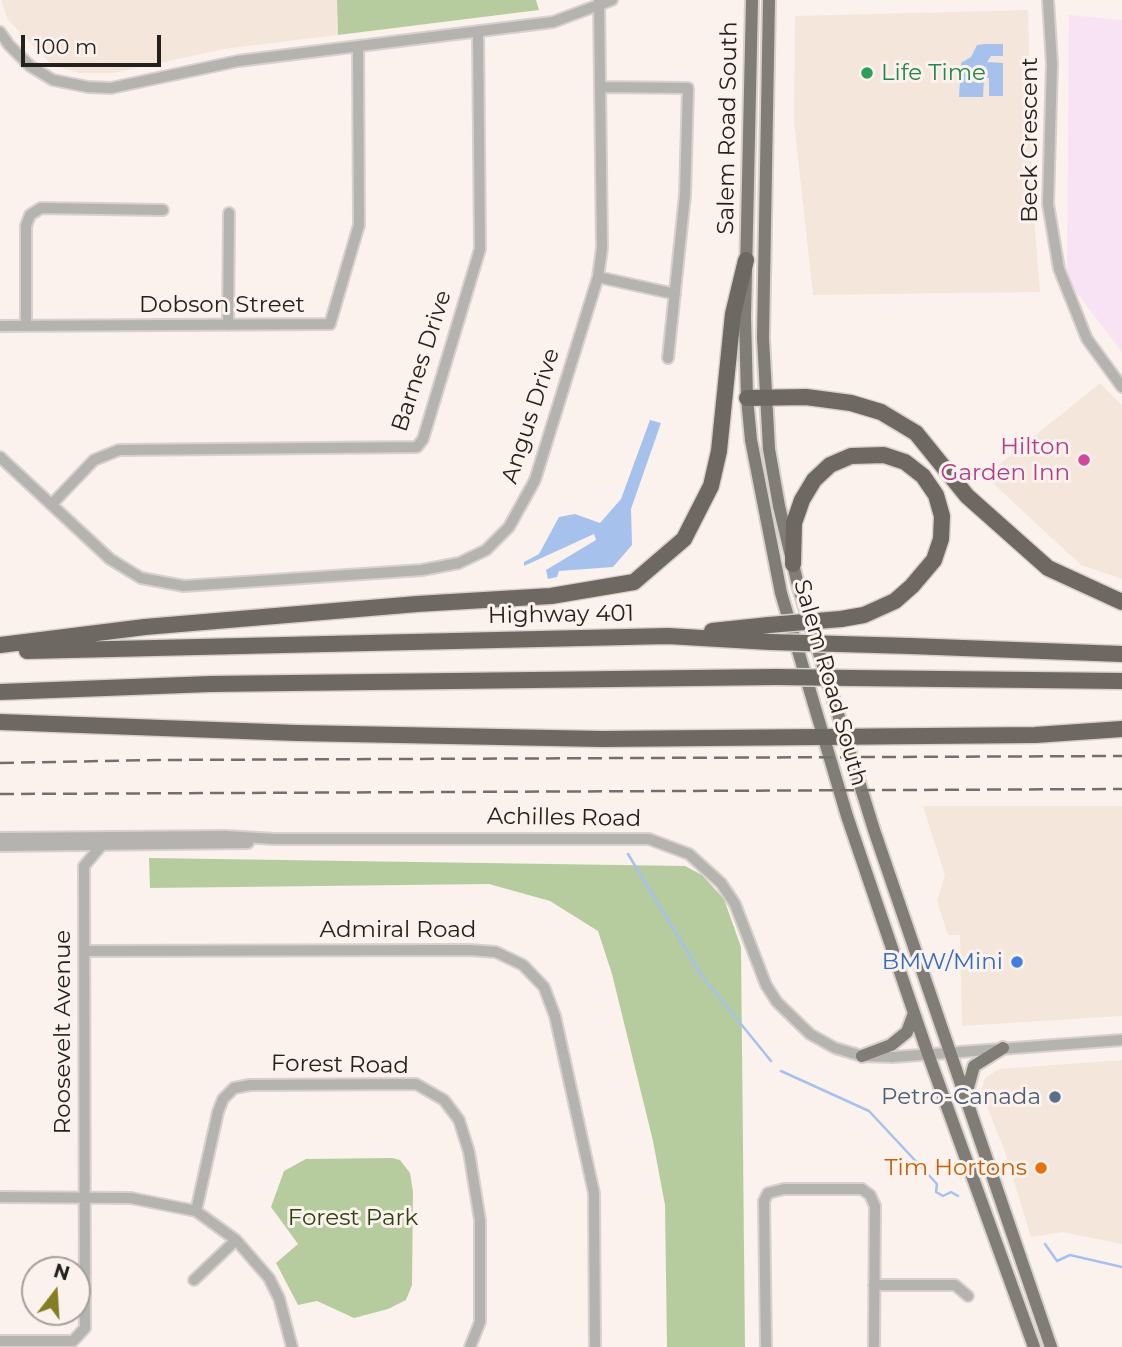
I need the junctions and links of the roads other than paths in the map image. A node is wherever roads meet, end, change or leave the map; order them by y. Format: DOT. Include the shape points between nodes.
graph roads {
  1 [pos="612,0"];
  2 [pos="752,0"];
  3 [pos="769,0"];
  4 [pos="1048,0"];
  5 [pos="600,1"];
  6 [pos="478,31"];
  7 [pos="0,32"];
  8 [pos="358,47"];
  9 [pos="4,49"];
  10 [pos="601,87"];
  11 [pos="163,210"];
  12 [pos="229,213"];
  13 [pos="746,260"];
  14 [pos="598,277"];
  15 [pos="676,294"];
  16 [pos="228,325"];
  17 [pos="0,326"];
  18 [pos="26,326"];
  19 [pos="667,358"];
  20 [pos="1122,387"];
  21 [pos="766,397"];
  22 [pos="747,398"];
  23 [pos="0,457"];
  24 [pos="52,504"];
  25 [pos="793,564"];
  26 [pos="1122,602"];
  27 [pos="668,636"];
  28 [pos="0,645"];
  29 [pos="0,652"];
  30 [pos="1122,654"];
  31 [pos="1122,681"];
  32 [pos="0,692"];
  33 [pos="0,722"];
  34 [pos="1122,729"];
  35 [pos="844,735"];
  36 [pos="821,736"];
  37 [pos="0,838"];
  38 [pos="275,839"];
  39 [pos="66,845"];
  40 [pos="102,845"];
  41 [pos="0,846"];
  42 [pos="84,866"];
  43 [pos="84,951"];
  44 [pos="914,1013"];
  45 [pos="1122,1040"];
  46 [pos="1003,1048"];
  47 [pos="950,1052"];
  48 [pos="928,1054"];
  49 [pos="862,1056"];
  50 [pos="966,1096"];
  51 [pos="0,1197"];
  52 [pos="86,1198"];
  53 [pos="196,1211"];
  54 [pos="236,1240"];
  55 [pos="194,1280"];
  56 [pos="874,1285"];
  57 [pos="968,1296"];
  58 [pos="0,1341"];
  59 [pos="292,1347"];
  60 [pos="470,1347"];
  61 [pos="595,1347"];
  62 [pos="765,1347"];
  63 [pos="874,1347"];
  64 [pos="1034,1347"];
  65 [pos="1051,1347"];
  1 -- 5 [label="street"];
  2 -- 13 [label="main road, Salem Road South"];
  3 -- 21 [label="main road, Salem Road South"];
  4 -- 20 [label="street, Beck Crescent" via="1052,64 1048,204 1059,269 1087,339"];
  5 -- 6 [label="street" via="552,22"];
  5 -- 10 [label="street, Angus Drive"];
  6 -- 8 [label="street"];
  6 -- 24 [label="street, Barnes Drive" via="480,249 417,447 119,450 94,460"];
  7 -- 9 [label="street"];
  8 -- 9 [label="street" via="238,61 111,88 54,80"];
  8 -- 16 [label="street, Dobson Street" via="359,225 330,324"];
  10 -- 14 [label="street, Angus Drive" via="602,248"];
  10 -- 15 [label="street" via="688,88"];
  11 -- 18 [label="street" via="41,208 30,215 26,226"];
  12 -- 16 [label="street"];
  13 -- 22 [label="main road, Salem Road South"];
  13 -- 28 [label="highway" via="733,314 719,452 711,486 684,539 634,582 551,597 145,627"];
  14 -- 15 [label="street"];
  14 -- 24 [label="street, Angus Drive" via="535,480 509,527 486,550 459,563 422,570 184,586 141,578 110,559"];
  15 -- 19 [label="street"];
  16 -- 18 [label="street, Dobson Street"];
  17 -- 18 [label="street, Dobson Street"];
  21 -- 22 [label="highway"];
  21 -- 25 [label="main road, Salem Road South" via="769,449"];
  21 -- 26 [label="highway" via="817,398 881,412 916,433 967,496 1048,568"];
  22 -- 36 [label="main road, Salem Road South" via="781,593"];
  23 -- 24 [label="street, Angus Drive"];
  25 -- 27 [label="highway, bridge" via="794,523 802,499 830,465 873,453 905,462 923,476 936,495 942,516 934,560 895,601 875,612"];
  25 -- 35 [label="main road, Salem Road South"];
  27 -- 29 [label="highway, Highway 401"];
  27 -- 30 [label="highway, Highway 401, bridge"];
  31 -- 32 [label="highway, bridge" via="776,677 210,684"];
  33 -- 36 [label="highway" via="297,733"];
  34 -- 35 [label="highway" via="1035,735"];
  35 -- 36 [label="highway"];
  35 -- 47 [label="main road, Salem Road South"];
  36 -- 44 [label="main road, Salem Road South"];
  37 -- 38 [label="street, Achilles Road"];
  38 -- 40 [label="street, Achilles Road"];
  38 -- 49 [label="street, Achilles Road" via="620,837 675,847 701,862 729,892 766,985 790,1017 835,1048"];
  39 -- 40 [label="street, Achilles Road"];
  39 -- 41 [label="street, Achilles Road"];
  39 -- 42 [label="street"];
  40 -- 42 [label="street"];
  42 -- 43 [label="street, Roosevelt Avenue"];
  43 -- 52 [label="street, Roosevelt Avenue"];
  43 -- 61 [label="street, Admiral Road" via="469,950 496,953 523,965 544,988 555,1016 594,1193"];
  44 -- 48 [label="main road, Salem Road South"];
  44 -- 49 [label="main road" via="907,1032 891,1045"];
  45 -- 46 [label="street, Achilles Road"];
  46 -- 47 [label="street, Achilles Road"];
  46 -- 50 [label="main road" via="974,1066"];
  47 -- 48 [label="street, Achilles Road"];
  47 -- 50 [label="main road, Salem Road South"];
  48 -- 49 [label="street, Achilles Road"];
  48 -- 64 [label="main road, Salem Road South"];
  50 -- 65 [label="main road, Salem Road South"];
  51 -- 52 [label="street"];
  52 -- 53 [label="street" via="149,1199"];
  52 -- 58 [label="street, Roosevelt Avenue" via="85,1328 73,1341"];
  53 -- 54 [label="street"];
  53 -- 60 [label="street, Forest Road" via="218,1112 234,1088 416,1084 444,1100 459,1120 469,1152 480,1220 480,1322"];
  54 -- 55 [label="street"];
  54 -- 59 [label="street" via="274,1288"];
  56 -- 57 [label="street" via="955,1285"];
  56 -- 62 [label="street" via="875,1206 870,1195 862,1189 768,1193 764,1201"];
  56 -- 63 [label="street"];
}
